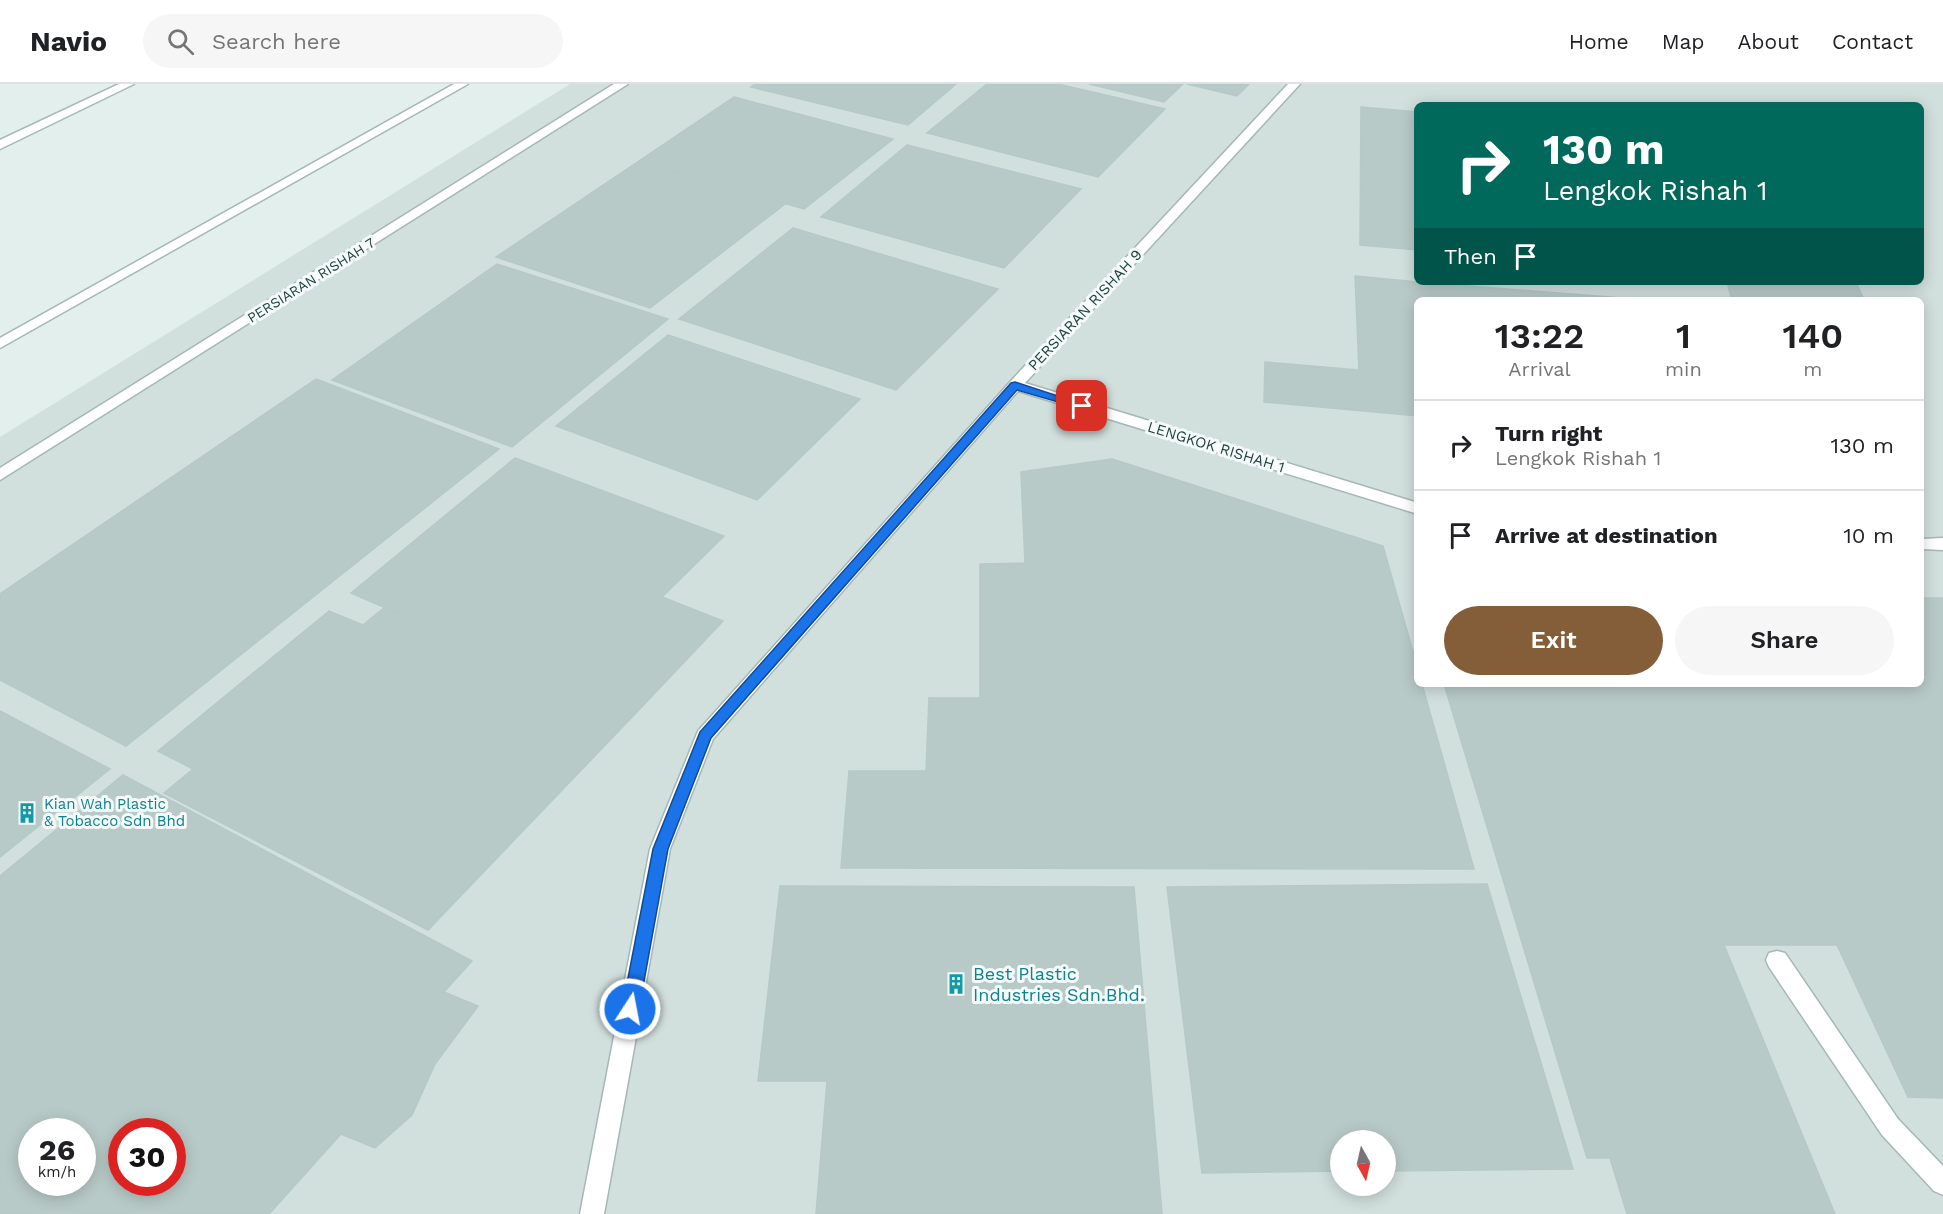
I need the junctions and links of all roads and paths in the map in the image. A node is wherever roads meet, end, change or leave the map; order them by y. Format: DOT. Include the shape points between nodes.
graph roads {
  1 [pos="128,84"];
  2 [pos="462,84"];
  3 [pos="622,84"];
  4 [pos="1294,84"];
  5 [pos="0,145"];
  6 [pos="0,344"];
  7 [pos="1015,385"];
  8 [pos="0,475"];
  9 [pos="1414,508"];
  10 [pos="1924,544"];
  11 [pos="1943,544"];
  12 [pos="1777,960"];
  13 [pos="1943,1183"];
  14 [pos="592,1214"];
  1 -- 5 [label="street"];
  2 -- 6 [label="street"];
  3 -- 8 [label="street, PERSIARAN RISHAH 7"];
  4 -- 7 [label="street, PERSIARAN RISHAH 9"];
  7 -- 9 [label="street, LENGKOK RISHAH 1"];
  7 -- 14 [label="street, PERSIARAN RISHAH 9" via="705,736 660,849"];
  10 -- 11 [label="street"];
  12 -- 13 [label="street" via="1890,1127"];
}
